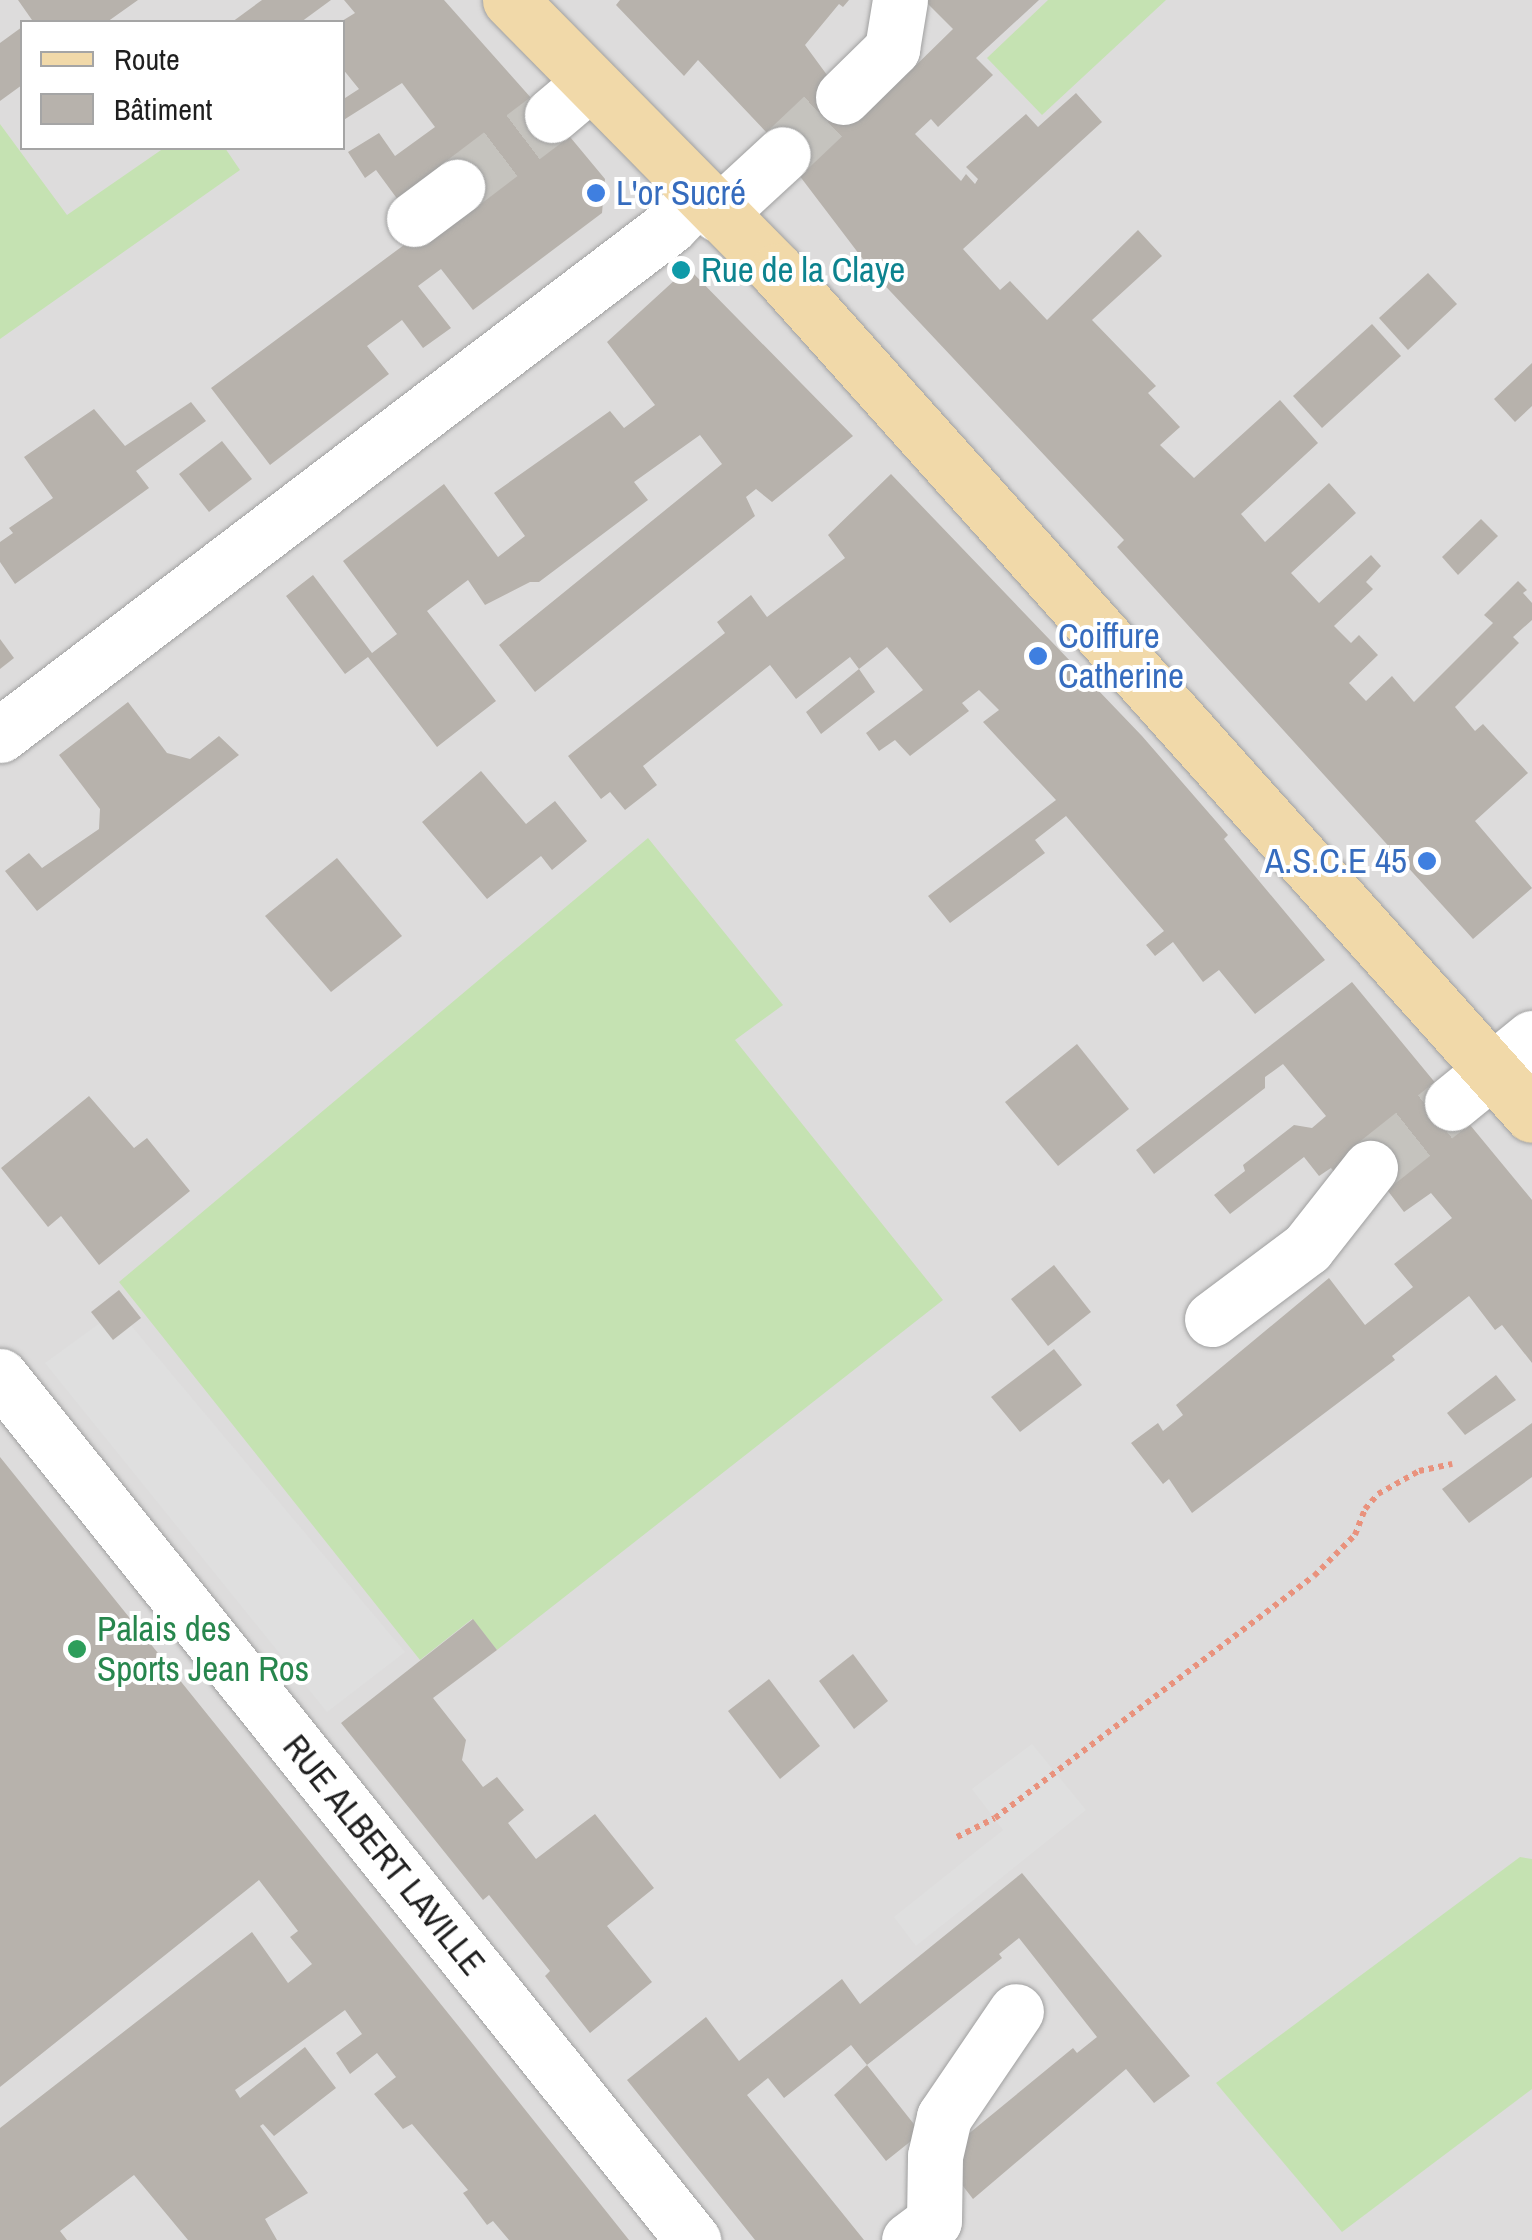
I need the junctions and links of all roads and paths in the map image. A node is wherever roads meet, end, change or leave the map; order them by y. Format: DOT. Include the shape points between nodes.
graph roads {
  1 [pos="510,0"];
  2 [pos="900,0"];
  3 [pos="844,96"];
  4 [pos="784,154"];
  5 [pos="457,188"];
  6 [pos="708,205"];
  7 [pos="414,219"];
  8 [pos="0,735"];
  9 [pos="1514,1055"];
  10 [pos="1452,1103"];
  11 [pos="1532,1115"];
  12 [pos="1370,1168"];
  13 [pos="1212,1319"];
  14 [pos="0,1376"];
  15 [pos="1452,1464"];
  16 [pos="957,1836"];
  17 [pos="1016,2011"];
  18 [pos="693,2240"];
  19 [pos="909,2240"];
  1 -- 6 [label="main road" via="571,99"];
  2 -- 3 [label="street" via="892,49"];
  4 -- 6 [label="street"];
  5 -- 7 [label="street"];
  6 -- 8 [label="street" via="670,226"];
  6 -- 9 [label="main road"];
  9 -- 10 [label="street"];
  9 -- 11 [label="main road"];
  12 -- 13 [label="street" via="1307,1248"];
  14 -- 18 [label="street, RUE ALBERT LAVILLE"];
  15 -- 16 [label="path" via="1399,1479 1378,1494 1355,1535 1314,1576 995,1818"];
  17 -- 19 [label="street" via="944,2117 934,2221"];
}
